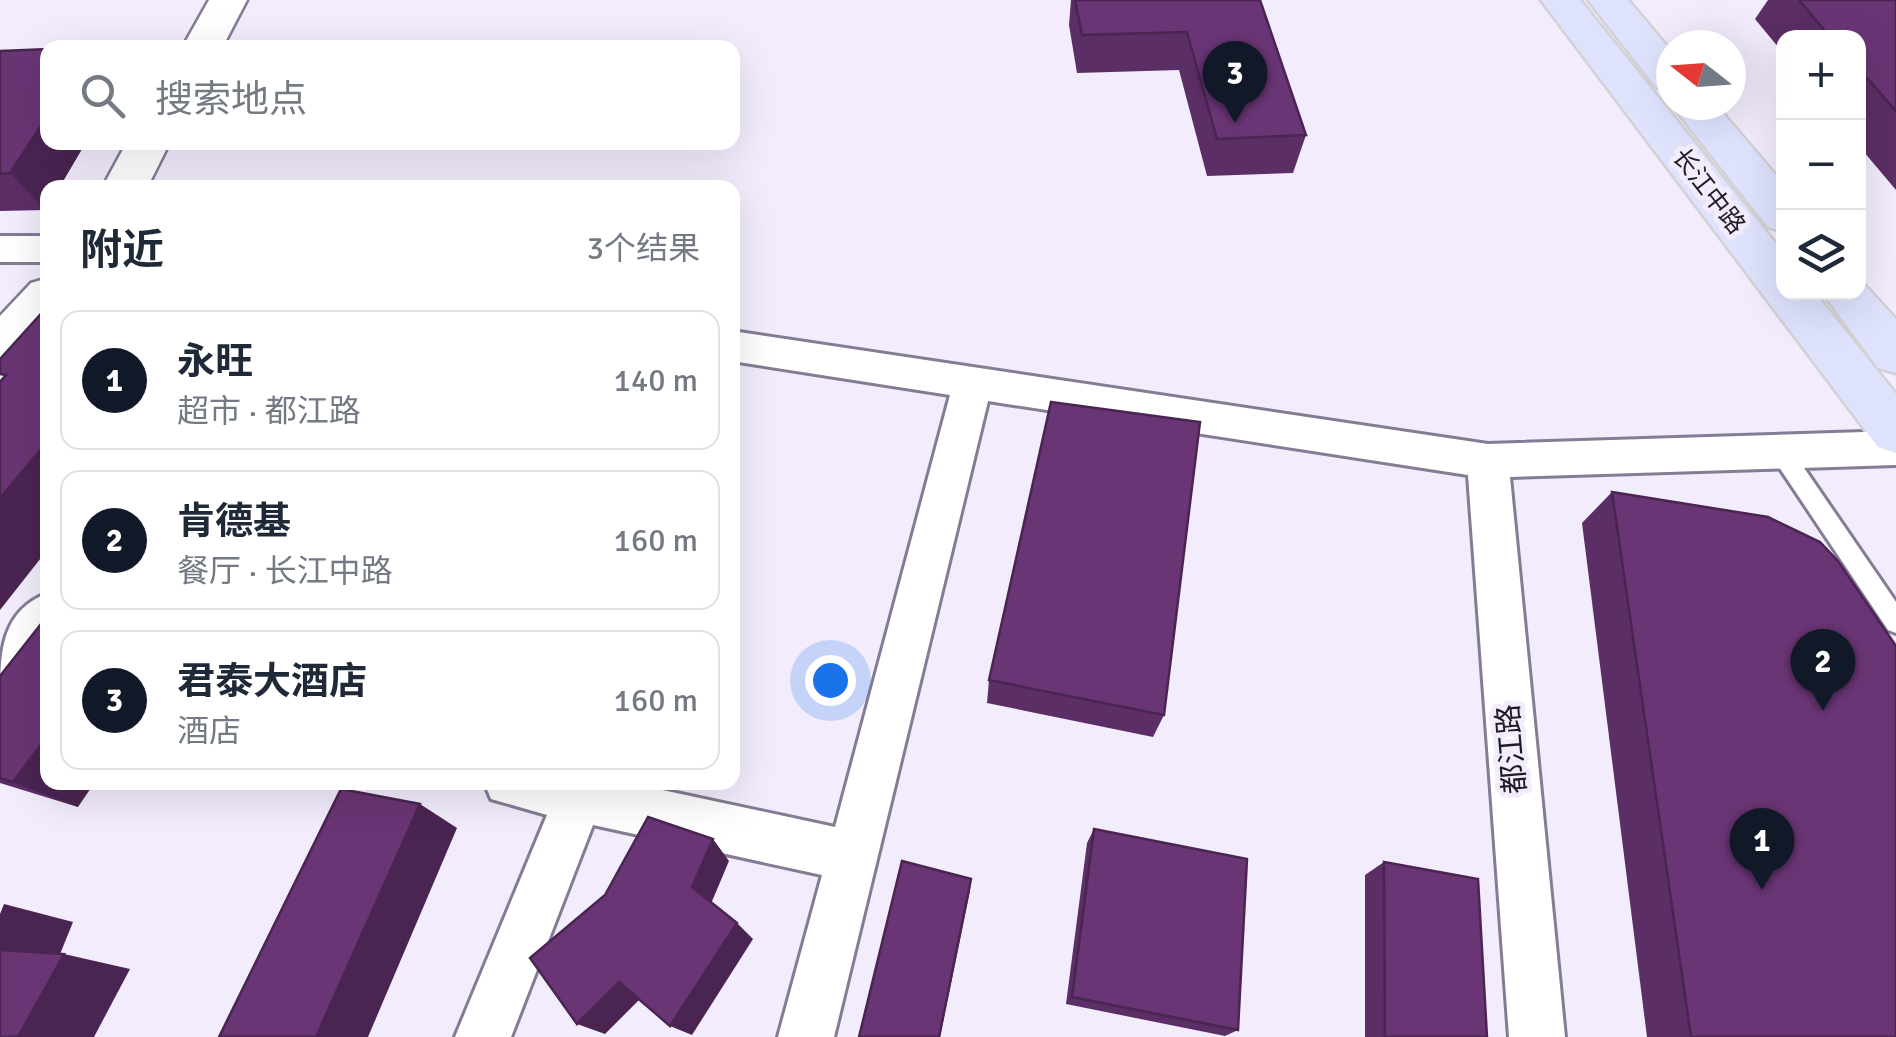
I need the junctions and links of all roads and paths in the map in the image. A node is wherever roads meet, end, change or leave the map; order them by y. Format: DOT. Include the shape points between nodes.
graph roads {
  1 [pos="228,0"];
  2 [pos="1560,0"];
  3 [pos="1607,0"];
  4 [pos="206,40"];
  5 [pos="1656,60"];
  6 [pos="1705,120"];
  7 [pos="145,150"];
  8 [pos="128,180"];
  9 [pos="1779,210"];
  10 [pos="40,248"];
  11 [pos="0,249"];
  12 [pos="1776,278"];
  13 [pos="1793,300"];
  14 [pos="1852,300"];
  15 [pos="40,305"];
  16 [pos="740,347"];
  17 [pos="0,348"];
  18 [pos="1896,354"];
  19 [pos="973,382"];
  20 [pos="1896,432"];
  21 [pos="1896,448"];
  22 [pos="1782,452"];
  23 [pos="1488,461"];
  24 [pos="1896,622"];
  25 [pos="40,623"];
  26 [pos="0,677"];
  27 [pos="544,790"];
  28 [pos="579,798"];
  29 [pos="852,856"];
  30 [pos="483,1037"];
  31 [pos="806,1037"];
  32 [pos="1537,1037"];
  1 -- 4 [label="street"];
  2 -- 12 [label="main road, 长江中路"];
  3 -- 5 [label="main road"];
  6 -- 9 [label="main road, 长江中路"];
  7 -- 8 [label="street"];
  10 -- 11 [label="street"];
  13 -- 20 [label="main road, 长江中路"];
  14 -- 18 [label="main road"];
  15 -- 17 [label="street"];
  16 -- 19 [label="street"];
  19 -- 23 [label="street"];
  19 -- 29 [label="street"];
  21 -- 22 [label="street"];
  22 -- 23 [label="street"];
  22 -- 24 [label="lane"];
  23 -- 32 [label="street, 都江路"];
  25 -- 26 [label="street"];
  27 -- 28 [label="street"];
  28 -- 29 [label="street"];
  28 -- 30 [label="street"];
  29 -- 31 [label="street"];
}
